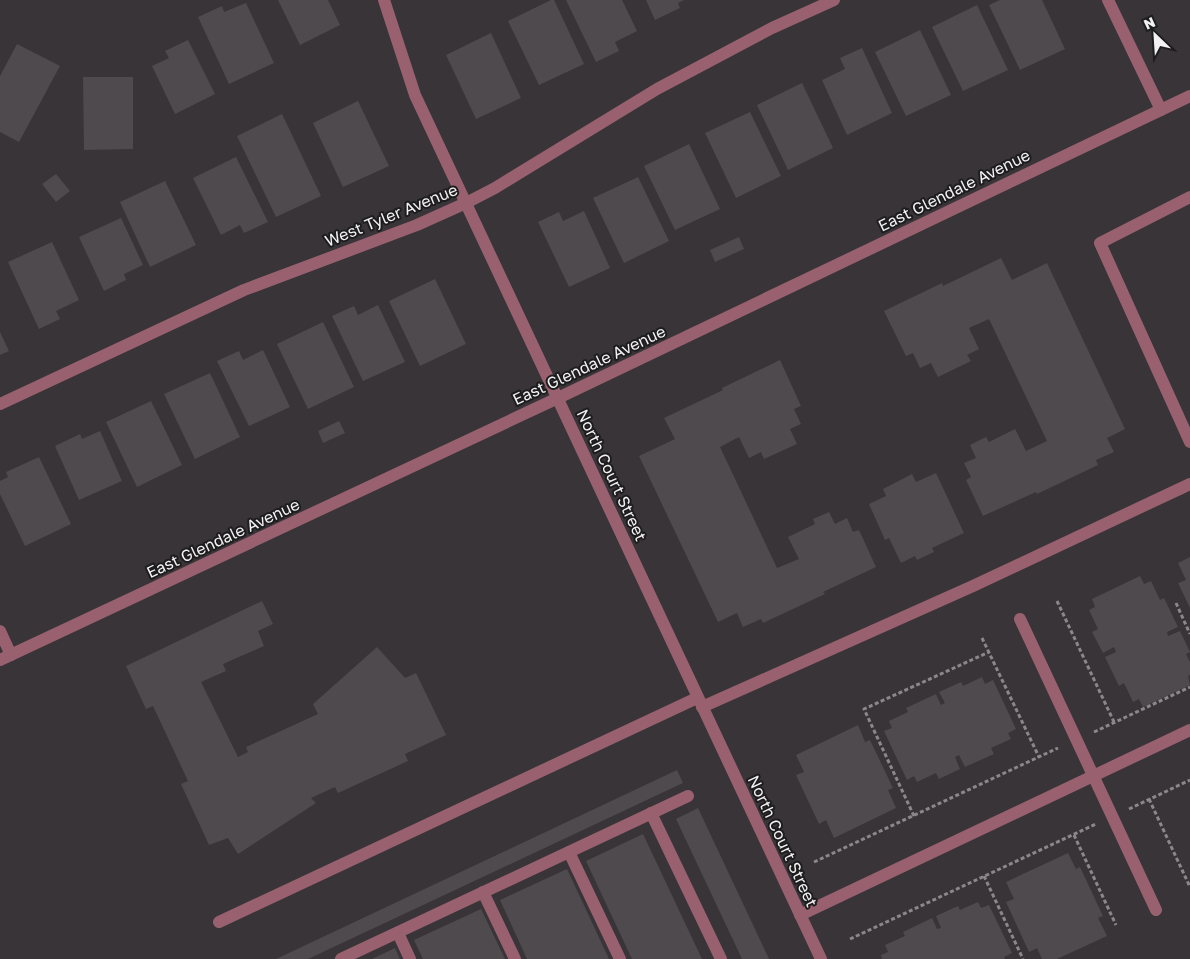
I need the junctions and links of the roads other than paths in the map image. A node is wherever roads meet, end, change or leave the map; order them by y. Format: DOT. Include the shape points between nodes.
graph roads {
  1 [pos="384,0"];
  2 [pos="834,0"];
  3 [pos="1108,0"];
  4 [pos="1188,101"];
  5 [pos="1161,110"];
  6 [pos="1190,197"];
  7 [pos="466,203"];
  8 [pos="558,398"];
  9 [pos="0,404"];
  10 [pos="1190,442"];
  11 [pos="1190,484"];
  12 [pos="1020,619"];
  13 [pos="0,631"];
  14 [pos="6,658"];
  15 [pos="699,702"];
  16 [pos="1190,730"];
  17 [pos="1093,776"];
  18 [pos="688,796"];
  19 [pos="652,813"];
  20 [pos="570,852"];
  21 [pos="484,892"];
  22 [pos="1156,910"];
  23 [pos="800,915"];
  24 [pos="220,922"];
  25 [pos="398,932"];
  26 [pos="341,959"];
  27 [pos="410,959"];
  28 [pos="515,959"];
  29 [pos="620,959"];
  30 [pos="721,959"];
  31 [pos="821,959"];
  1 -- 7 [label="street, North Court Street" via="415,95"];
  2 -- 7 [label="street, West Tyler Avenue" via="772,28 665,84"];
  3 -- 5 [label="street"];
  4 -- 5 [label="street, East Glendale Avenue"];
  5 -- 8 [label="street, East Glendale Avenue"];
  6 -- 10 [label="street" via="1100,243"];
  7 -- 8 [label="street, North Court Street"];
  7 -- 9 [label="street, West Tyler Avenue" via="417,225 244,290"];
  8 -- 14 [label="street, East Glendale Avenue"];
  8 -- 15 [label="street, North Court Street"];
  11 -- 15 [label="street" via="982,582"];
  12 -- 17 [label="street"];
  13 -- 14 [label="street"];
  15 -- 23 [label="street, North Court Street"];
  15 -- 24 [label="street"];
  16 -- 17 [label="street"];
  17 -- 22 [label="street"];
  17 -- 23 [label="street"];
  18 -- 19 [label="street"];
  19 -- 20 [label="street"];
  19 -- 30 [label="street"];
  20 -- 21 [label="street"];
  20 -- 29 [label="street"];
  21 -- 25 [label="street"];
  21 -- 28 [label="street"];
  23 -- 31 [label="street, North Court Street"];
  25 -- 26 [label="street"];
  25 -- 27 [label="street"];
}
